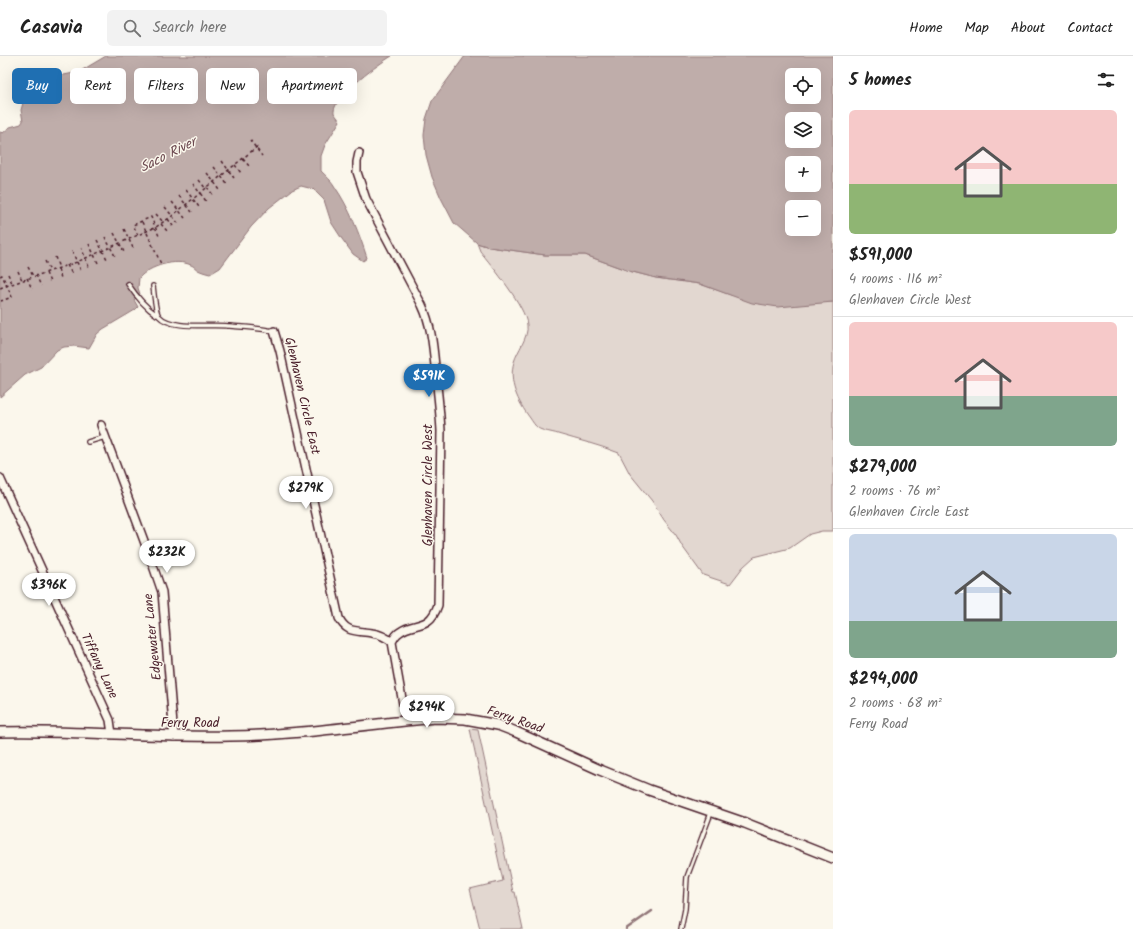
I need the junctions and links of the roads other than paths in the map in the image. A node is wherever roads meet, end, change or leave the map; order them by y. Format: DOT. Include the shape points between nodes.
graph roads {
  1 [pos="359,153"];
  2 [pos="128,284"];
  3 [pos="153,286"];
  4 [pos="160,317"];
  5 [pos="274,331"];
  6 [pos="102,425"];
  7 [pos="106,436"];
  8 [pos="88,442"];
  9 [pos="0,478"];
  10 [pos="392,642"];
  11 [pos="406,721"];
  12 [pos="0,732"];
  13 [pos="112,734"];
  14 [pos="174,737"];
  15 [pos="711,812"];
  16 [pos="833,858"];
  17 [pos="681,929"];
  1 -- 10 [label="street, Glenhaven Circle West" via="357,172 366,199 428,318 440,414 438,606 430,618 421,625 399,632"];
  2 -- 4 [label="lane" via="145,306"];
  3 -- 4 [label="lane"];
  4 -- 5 [label="lane" via="180,324"];
  5 -- 10 [label="street, Glenhaven Circle East" via="340,618 350,629 380,635"];
  6 -- 7 [label="street, Edgewater Lane"];
  7 -- 8 [label="lane"];
  7 -- 14 [label="street, Edgewater Lane" via="162,592"];
  9 -- 13 [label="street, Tiffany Lane" via="108,714"];
  10 -- 11 [label="street"];
  11 -- 14 [label="main road, Ferry Road" via="278,734"];
  11 -- 15 [label="main road, Ferry Road" via="455,718 498,725 600,770"];
  12 -- 13 [label="main road, Ferry Road"];
  13 -- 14 [label="main road, Ferry Road"];
  15 -- 16 [label="main road, Ferry Road"];
  15 -- 17 [label="lane" via="687,877"];
}
